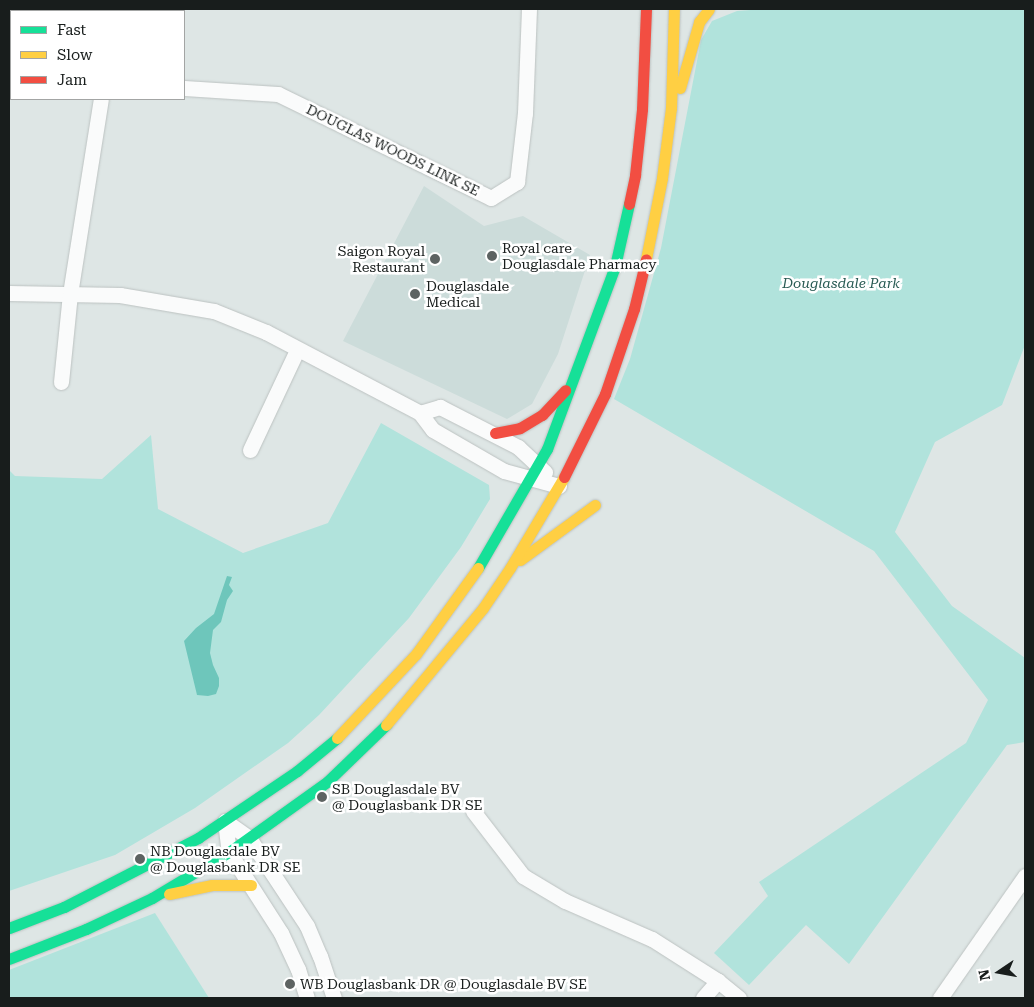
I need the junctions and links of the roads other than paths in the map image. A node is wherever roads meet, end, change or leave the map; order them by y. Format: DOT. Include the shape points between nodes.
graph roads {
  1 [pos="530,9"];
  2 [pos="646,9"];
  3 [pos="674,9"];
  4 [pos="709,9"];
  5 [pos="185,88"];
  6 [pos="101,100"];
  7 [pos="670,108"];
  8 [pos="9,293"];
  9 [pos="70,294"];
  10 [pos="297,350"];
  11 [pos="574,381"];
  12 [pos="61,382"];
  13 [pos="420,413"];
  14 [pos="495,433"];
  15 [pos="250,450"];
  16 [pos="535,473"];
  17 [pos="559,486"];
  18 [pos="595,504"];
  19 [pos="510,568"];
  20 [pos="473,811"];
  21 [pos="225,821"];
  22 [pos="249,838"];
  23 [pos="229,852"];
  24 [pos="1025,876"];
  25 [pos="251,885"];
  26 [pos="152,898"];
  27 [pos="9,928"];
  28 [pos="9,959"];
  29 [pos="718,980"];
  30 [pos="307,998"];
  31 [pos="334,998"];
  32 [pos="703,998"];
  33 [pos="739,998"];
  34 [pos="940,998"];
  1 -- 5 [label="street, DOUGLAS WOODS LINK SE" via="525,113 516,182 491,198 278,94"];
  2 -- 11 [label="street" via="642,109 635,175 615,266"];
  3 -- 7 [label="street"];
  4 -- 7 [label="street" via="699,22 682,83"];
  6 -- 9 [label="street"];
  7 -- 17 [label="street" via="650,245 634,309 604,394"];
  8 -- 9 [label="street"];
  9 -- 10 [label="street" via="120,295 214,311 266,332"];
  9 -- 12 [label="street"];
  10 -- 13 [label="street"];
  10 -- 15 [label="street"];
  11 -- 14 [label="street" via="542,415 520,428"];
  11 -- 16 [label="street"];
  13 -- 14 [label="street" via="440,407"];
  13 -- 16 [label="street" via="433,430 504,471"];
  14 -- 16 [label="street" via="518,447"];
  16 -- 17 [label="street"];
  16 -- 21 [label="street" via="474,575 416,654 345,732 297,771"];
  17 -- 19 [label="street"];
  18 -- 19 [label="street"];
  19 -- 22 [label="street" via="483,608 388,723 328,780"];
  20 -- 29 [label="street" via="523,876 564,901 652,939"];
  21 -- 22 [label="street"];
  21 -- 23 [label="street"];
  21 -- 27 [label="street" via="64,907"];
  22 -- 23 [label="street"];
  22 -- 31 [label="street" via="306,926"];
  23 -- 25 [label="street"];
  23 -- 26 [label="street"];
  24 -- 34 [label="street"];
  25 -- 26 [label="street" via="212,885"];
  25 -- 30 [label="street" via="281,933"];
  26 -- 28 [label="street" via="86,929"];
  29 -- 32 [label="street"];
  29 -- 33 [label="street"];
}
